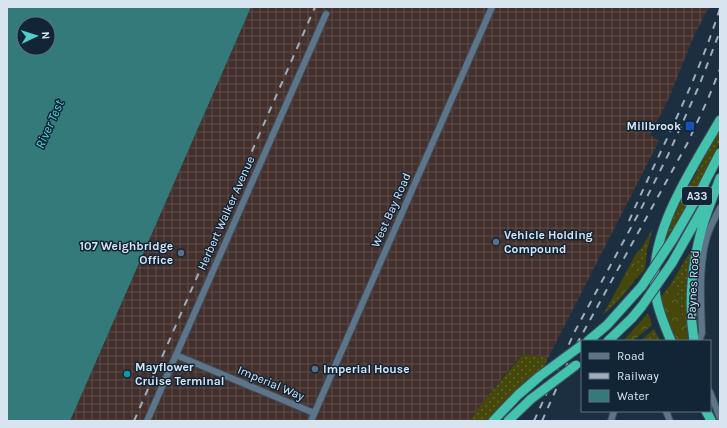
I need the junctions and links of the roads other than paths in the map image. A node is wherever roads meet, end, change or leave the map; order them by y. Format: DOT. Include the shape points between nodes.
graph roads {
  1 [pos="492,7"];
  2 [pos="326,14"];
  3 [pos="720,120"];
  4 [pos="720,153"];
  5 [pos="720,178"];
  6 [pos="720,208"];
  7 [pos="589,340"];
  8 [pos="609,340"];
  9 [pos="671,340"];
  10 [pos="698,340"];
  11 [pos="581,346"];
  12 [pos="176,355"];
  13 [pos="579,363"];
  14 [pos="711,401"];
  15 [pos="707,412"];
  16 [pos="314,414"];
  17 [pos="713,420"];
  18 [pos="147,421"];
  19 [pos="311,421"];
  20 [pos="494,421"];
  21 [pos="508,421"];
  1 -- 16 [label="street, West Bay Road"];
  2 -- 12 [label="street, Herbert Walker Avenue"];
  3 -- 9 [label="highway" via="666,220 658,246 656,296"];
  4 -- 7 [label="highway, A33, bridge" via="673,239 642,286 607,325"];
  5 -- 8 [label="highway, A33, bridge" via="672,263 642,306"];
  5 -- 10 [label="highway" via="702,228 693,271 691,312"];
  6 -- 10 [label="street, Paynes Road" via="705,248"];
  11 -- 20 [label="highway, bridge" via="518,395"];
  12 -- 16 [label="street, Imperial Way"];
  12 -- 18 [label="street, Herbert Walker Avenue"];
  13 -- 21 [label="highway, bridge" via="531,399"];
  14 -- 17 [label="street"];
  15 -- 17 [label="highway"];
  16 -- 19 [label="street, West Bay Road"];
}
